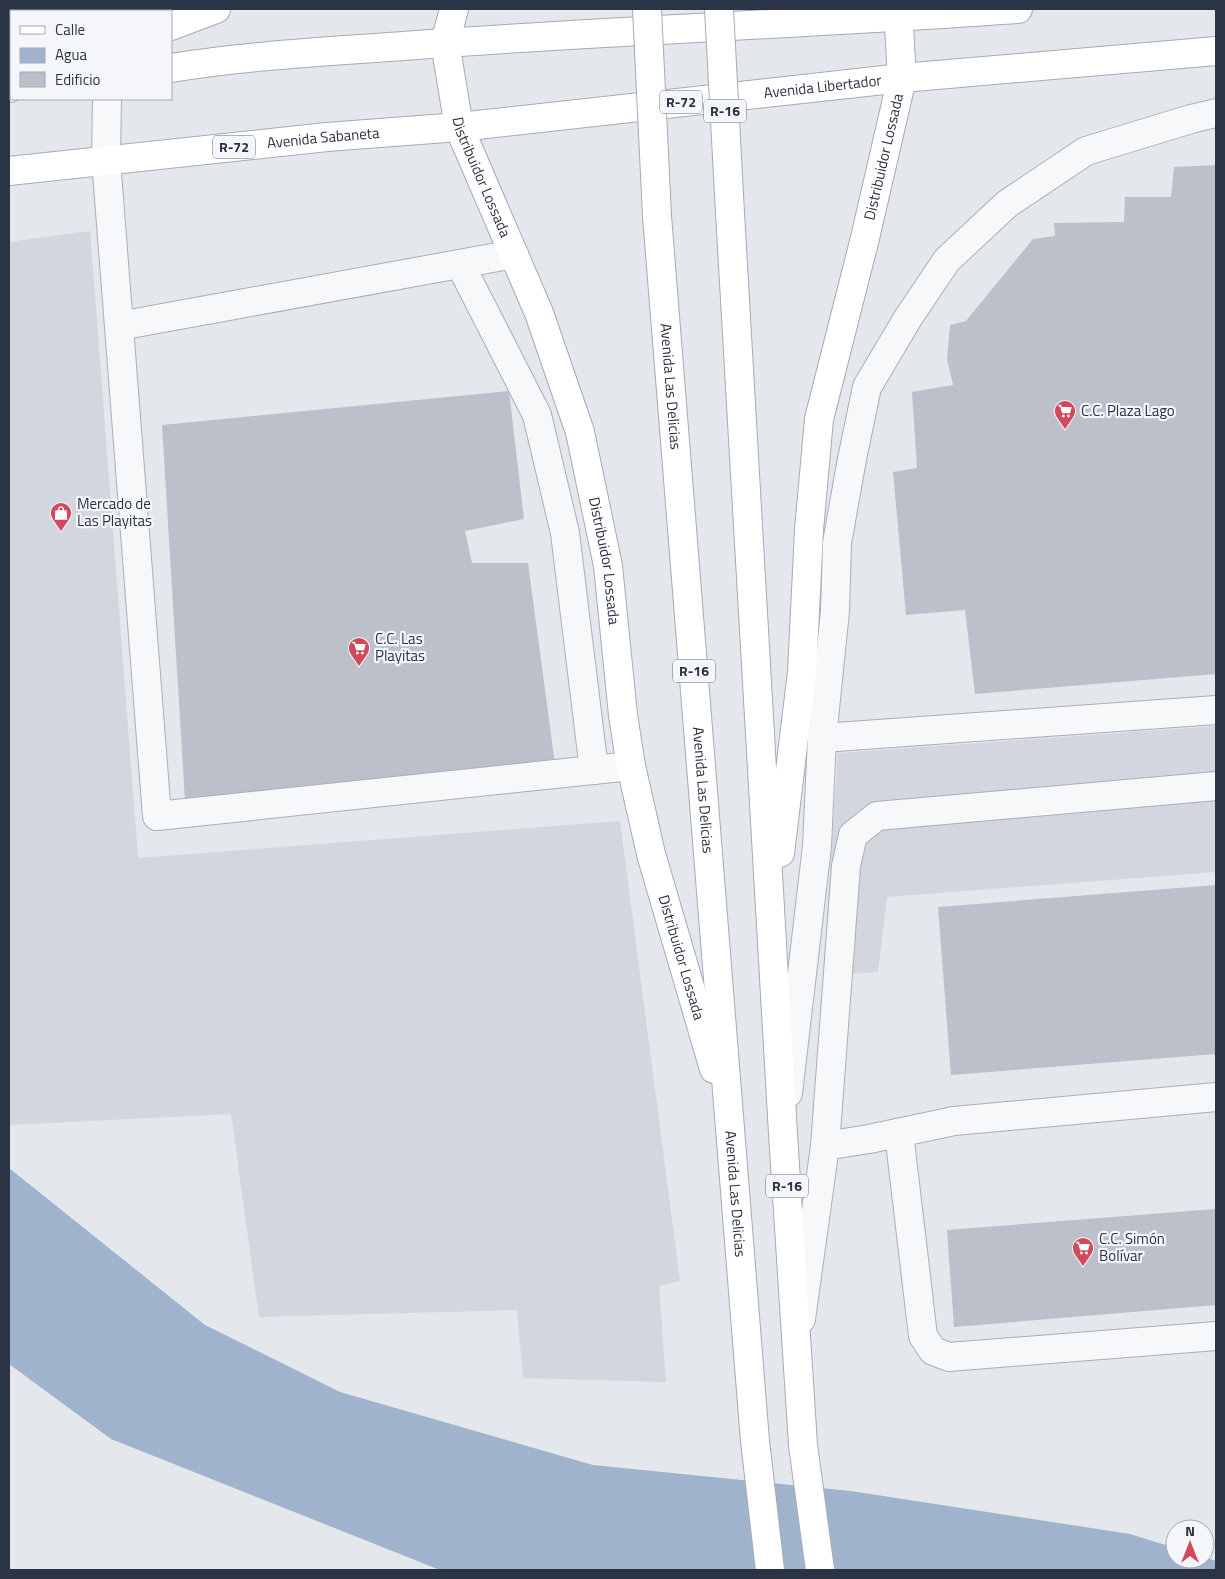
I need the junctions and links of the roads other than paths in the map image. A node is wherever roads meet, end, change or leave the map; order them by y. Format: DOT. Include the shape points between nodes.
graph roads {
  1 [pos="216,9"];
  2 [pos="454,9"];
  3 [pos="647,9"];
  4 [pos="719,9"];
  5 [pos="1018,9"];
  6 [pos="898,13"];
  7 [pos="172,26"];
  8 [pos="445,43"];
  9 [pos="1216,51"];
  10 [pos="172,68"];
  11 [pos="902,78"];
  12 [pos="107,100"];
  13 [pos="1216,113"];
  14 [pos="459,127"];
  15 [pos="106,160"];
  16 [pos="9,171"];
  17 [pos="514,254"];
  18 [pos="460,264"];
  19 [pos="119,326"];
  20 [pos="1216,710"];
  21 [pos="822,738"];
  22 [pos="631,766"];
  23 [pos="594,770"];
  24 [pos="1216,786"];
  25 [pos="772,927"];
  26 [pos="1216,1097"];
  27 [pos="730,1126"];
  28 [pos="899,1133"];
  29 [pos="783,1134"];
  30 [pos="825,1146"];
  31 [pos="1216,1336"];
  32 [pos="797,1347"];
  33 [pos="770,1570"];
  34 [pos="820,1570"];
  1 -- 7 [label="main road"];
  2 -- 8 [label="main road, Distribuidor Lossada"];
  3 -- 27 [label="main road, Avenida Las Delicias / R-16, bridge" via="657,216"];
  4 -- 25 [label="main road, R-16, bridge"];
  5 -- 6 [label="main road"];
  6 -- 8 [label="main road"];
  6 -- 11 [label="main road, Distribuidor Lossada"];
  8 -- 10 [label="main road" via="258,57"];
  8 -- 14 [label="main road, Distribuidor Lossada"];
  9 -- 11 [label="main road, Avenida Libertador / R-72"];
  11 -- 14 [label="main road, Avenida Libertador / R-72"];
  11 -- 25 [label="main road, Distribuidor Lossada" via="819,419 809,530 802,672"];
  12 -- 15 [label="street"];
  13 -- 21 [label="street" via="1086,151 1007,204 947,260 908,318 867,387 852,460 837,543 835,611"];
  14 -- 15 [label="main road, Avenida Sabaneta / R-72"];
  14 -- 17 [label="main road, Distribuidor Lossada"];
  15 -- 16 [label="main road, Avenida Sabaneta / R-72"];
  15 -- 19 [label="street"];
  17 -- 18 [label="street"];
  17 -- 22 [label="main road, Distribuidor Lossada" via="539,313 580,432 608,566"];
  18 -- 19 [label="street"];
  18 -- 23 [label="street" via="537,415 564,533"];
  19 -- 23 [label="street" via="157,816"];
  20 -- 21 [label="street"];
  21 -- 29 [label="street" via="817,846"];
  22 -- 23 [label="street"];
  22 -- 27 [label="main road, Distribuidor Lossada" via="651,854"];
  24 -- 30 [label="street" via="877,816 853,835 846,866"];
  25 -- 29 [label="main road, R-16"];
  26 -- 28 [label="street" via="954,1121"];
  27 -- 33 [label="main road, Avenida Las Delicias / R-16" via="755,1441"];
  28 -- 30 [label="street"];
  28 -- 31 [label="street" via="923,1336 933,1351 949,1358"];
  29 -- 32 [label="main road, R-16"];
  30 -- 32 [label="street"];
  32 -- 34 [label="main road, R-16" via="803,1445"];
}
